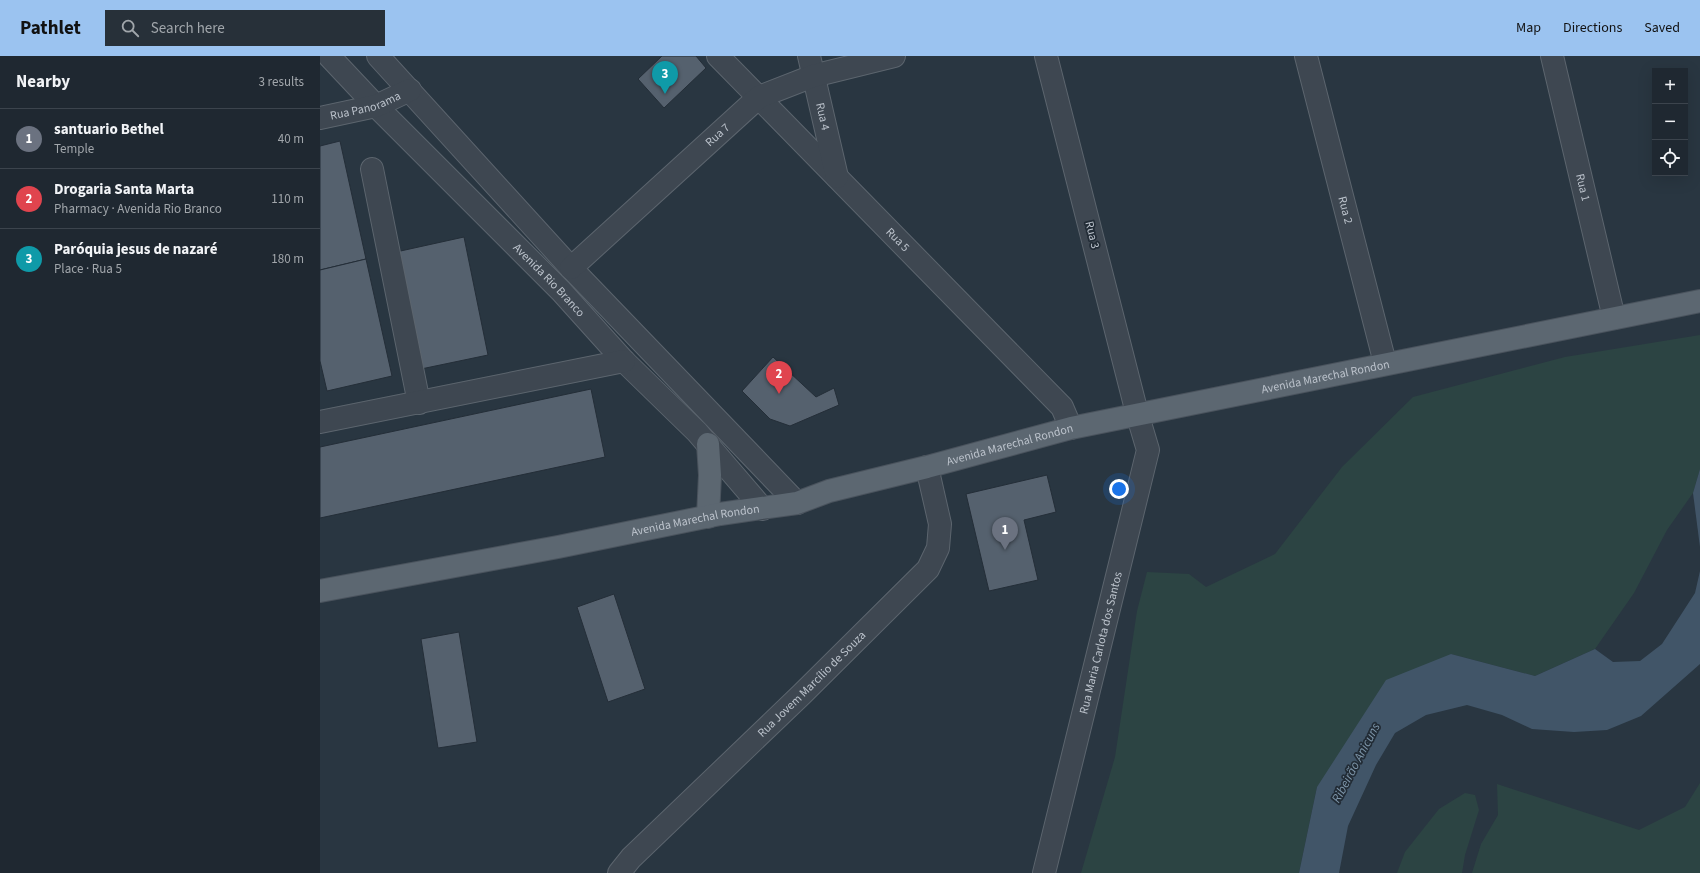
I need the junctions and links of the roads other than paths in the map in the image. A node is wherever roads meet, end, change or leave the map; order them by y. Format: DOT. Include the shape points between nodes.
graph roads {
  1 [pos="329,56"];
  2 [pos="378,56"];
  3 [pos="718,56"];
  4 [pos="894,56"];
  5 [pos="1046,56"];
  6 [pos="1306,56"];
  7 [pos="1552,56"];
  8 [pos="811,66"];
  9 [pos="410,90"];
  10 [pos="759,98"];
  11 [pos="376,106"];
  12 [pos="320,118"];
  13 [pos="372,169"];
  14 [pos="837,177"];
  15 [pos="571,268"];
  16 [pos="1700,301"];
  17 [pos="1614,318"];
  18 [pos="624,361"];
  19 [pos="1385,364"];
  20 [pos="419,403"];
  21 [pos="1137,413"];
  22 [pos="320,421"];
  23 [pos="1071,428"];
  24 [pos="708,444"];
  25 [pos="927,467"];
  26 [pos="797,503"];
  27 [pos="763,508"];
  28 [pos="708,516"];
  29 [pos="320,591"];
  30 [pos="618,873"];
  31 [pos="1044,873"];
  1 -- 11 [label="street, Avenida Rio Branco"];
  2 -- 9 [label="street, Avenida Rio Branco"];
  3 -- 10 [label="street, Rua 5"];
  4 -- 8 [label="street, Rua 7"];
  5 -- 21 [label="street, Rua 3"];
  6 -- 19 [label="street, Rua 2"];
  7 -- 17 [label="street, Rua 1"];
  8 -- 10 [label="street, Rua 7"];
  8 -- 14 [label="street, Rua 4"];
  9 -- 11 [label="street, Rua Panorama"];
  9 -- 15 [label="street, Avenida Rio Branco"];
  10 -- 14 [label="street, Rua 5"];
  10 -- 15 [label="street, Rua 7"];
  11 -- 12 [label="street, Rua Panorama"];
  11 -- 18 [label="street, Avenida Rio Branco" via="561,292"];
  13 -- 20 [label="street"];
  14 -- 23 [label="street, Rua 5" via="1062,407"];
  15 -- 26 [label="street, Avenida Rio Branco"];
  16 -- 17 [label="main road, Avenida Marechal Rondon"];
  17 -- 19 [label="main road, Avenida Marechal Rondon"];
  18 -- 20 [label="street"];
  18 -- 24 [label="street, Avenida Rio Branco"];
  19 -- 21 [label="main road, Avenida Marechal Rondon"];
  20 -- 22 [label="street"];
  21 -- 23 [label="main road, Avenida Marechal Rondon"];
  21 -- 31 [label="street, Rua Maria Carlota dos Santos" via="1148,450"];
  23 -- 25 [label="main road, Avenida Marechal Rondon"];
  24 -- 27 [label="street, Avenida Rio Branco"];
  24 -- 28 [label="main road"];
  25 -- 26 [label="main road, Avenida Marechal Rondon" via="829,491"];
  25 -- 30 [label="street, Rua Jovem Marcílio de Souza" via="940,524 938,548 928,568"];
  26 -- 27 [label="main road, Avenida Marechal Rondon"];
  27 -- 28 [label="main road, Avenida Marechal Rondon"];
  28 -- 29 [label="main road, Avenida Marechal Rondon" via="558,548"];
}
